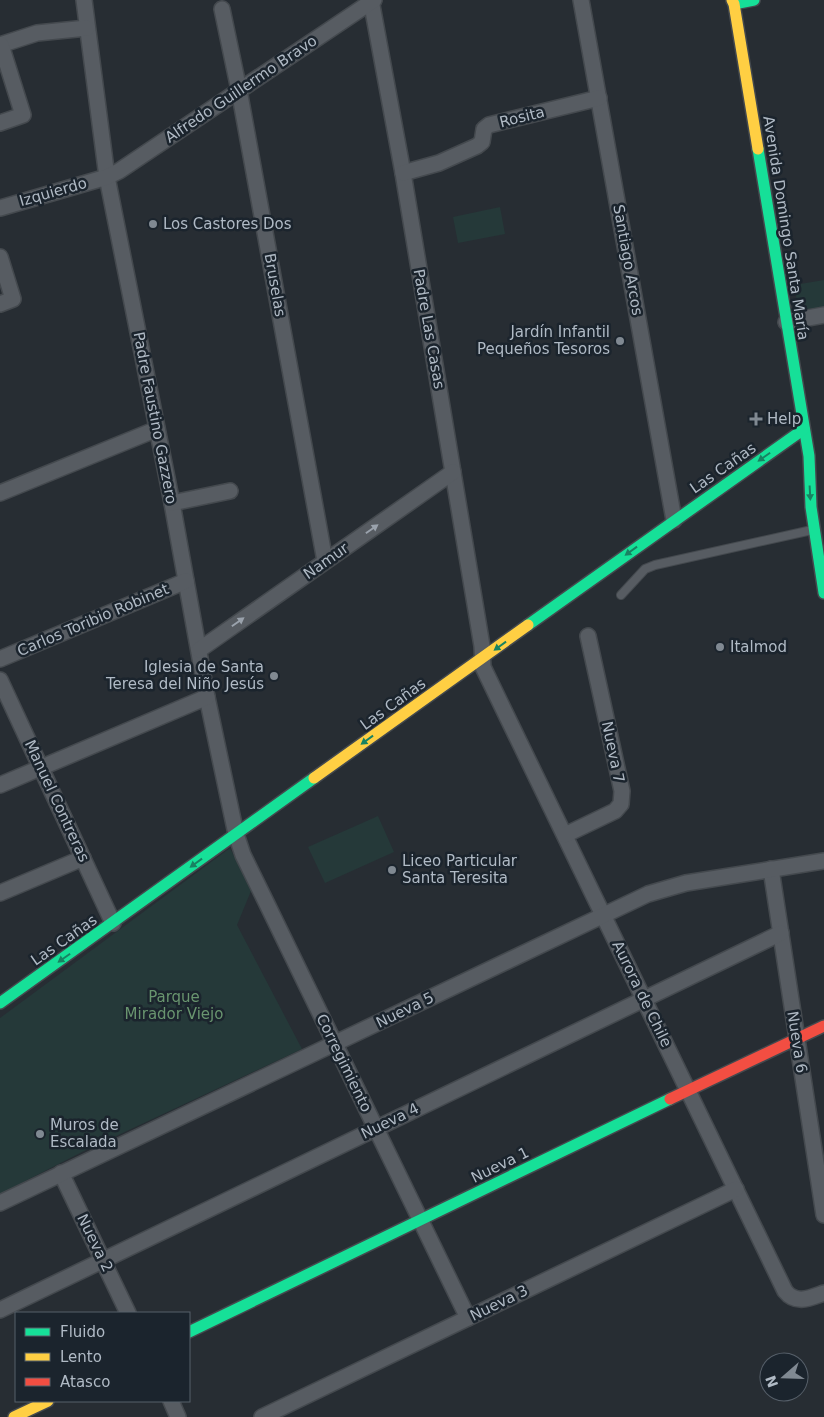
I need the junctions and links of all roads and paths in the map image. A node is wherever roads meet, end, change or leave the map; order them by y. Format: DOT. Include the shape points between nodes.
graph roads {
  1 [pos="84,0"];
  2 [pos="372,0"];
  3 [pos="581,0"];
  4 [pos="754,0"];
  5 [pos="734,1"];
  6 [pos="222,9"];
  7 [pos="87,28"];
  8 [pos="1,45"];
  9 [pos="239,90"];
  10 [pos="599,98"];
  11 [pos="0,123"];
  12 [pos="403,172"];
  13 [pos="107,176"];
  14 [pos="0,208"];
  15 [pos="0,257"];
  16 [pos="7,301"];
  17 [pos="824,315"];
  18 [pos="786,322"];
  19 [pos="157,429"];
  20 [pos="804,429"];
  21 [pos="809,456"];
  22 [pos="453,472"];
  23 [pos="822,486"];
  24 [pos="230,491"];
  25 [pos="0,493"];
  26 [pos="172,503"];
  27 [pos="674,520"];
  28 [pos="814,530"];
  29 [pos="325,561"];
  30 [pos="186,581"];
  31 [pos="824,593"];
  32 [pos="621,595"];
  33 [pos="588,636"];
  34 [pos="198,650"];
  35 [pos="483,658"];
  36 [pos="0,660"];
  37 [pos="0,680"];
  38 [pos="207,697"];
  39 [pos="41,768"];
  40 [pos="0,785"];
  41 [pos="236,834"];
  42 [pos="565,835"];
  43 [pos="83,858"];
  44 [pos="824,861"];
  45 [pos="771,869"];
  46 [pos="0,893"];
  47 [pos="603,915"];
  48 [pos="113,923"];
  49 [pos="781,933"];
  50 [pos="644,999"];
  51 [pos="0,1003"];
  52 [pos="824,1026"];
  53 [pos="797,1038"];
  54 [pos="335,1044"];
  55 [pos="688,1090"];
  56 [pos="376,1128"];
  57 [pos="61,1174"];
  58 [pos="736,1188"];
  59 [pos="0,1203"];
  60 [pos="824,1214"];
  61 [pos="421,1220"];
  62 [pos="103,1260"];
  63 [pos="824,1293"];
  64 [pos="0,1310"];
  65 [pos="128,1312"];
  66 [pos="468,1318"];
  67 [pos="190,1332"];
  68 [pos="46,1402"];
  69 [pos="170,1402"];
  70 [pos="14,1417"];
  71 [pos="178,1417"];
  72 [pos="262,1417"];
  1 -- 7 [label="street, Padre Faustino Gazzero"];
  2 -- 9 [label="street, Alfredo Guillermo Bravo"];
  2 -- 12 [label="street, Padre Las Casas"];
  3 -- 10 [label="street, Santiago Arcos"];
  4 -- 5 [label="street"];
  5 -- 18 [label="street, Avenida Domingo Santa María"];
  6 -- 9 [label="street, Bruselas"];
  7 -- 8 [label="street" via="38,33"];
  7 -- 13 [label="street, Padre Faustino Gazzero"];
  8 -- 11 [label="street" via="23,115"];
  9 -- 13 [label="street, Alfredo Guillermo Bravo"];
  9 -- 29 [label="street, Bruselas"];
  10 -- 12 [label="street, Rosita" via="488,125 482,142 477,146 438,163"];
  10 -- 27 [label="street, Santiago Arcos"];
  12 -- 22 [label="street, Padre Las Casas"];
  13 -- 14 [label="street, Izquierdo"];
  13 -- 19 [label="street, Padre Faustino Gazzero"];
  15 -- 16 [label="street"];
  17 -- 18 [label="street"];
  18 -- 20 [label="street, Avenida Domingo Santa María"];
  19 -- 25 [label="street"];
  19 -- 26 [label="street, Padre Faustino Gazzero"];
  20 -- 21 [label="street, Avenida Domingo Santa María"];
  20 -- 27 [label="street, Las Cañas, one-way"];
  21 -- 23 [label="street, Avenida Domingo Santa María"];
  21 -- 28 [label="street, Avenida Domingo Santa María, one-way"];
  29 -- 22 [label="street, Namur, one-way"];
  22 -- 35 [label="street, Padre Las Casas"];
  24 -- 26 [label="street"];
  26 -- 30 [label="street, Padre Faustino Gazzero"];
  27 -- 35 [label="street, Las Cañas, one-way"];
  28 -- 31 [label="street, Avenida Domingo Santa María"];
  28 -- 32 [label="lane" via="655,565 644,569"];
  34 -- 29 [label="street, Namur, one-way"];
  30 -- 34 [label="street, Padre Faustino Gazzero"];
  30 -- 36 [label="street, Carlos Toribio Robinet"];
  33 -- 42 [label="street, Nueva 7" via="622,800 615,811"];
  34 -- 38 [label="street, Padre Faustino Gazzero"];
  35 -- 41 [label="street, Las Cañas, one-way"];
  35 -- 42 [label="street, Aurora de Chile" via="483,667"];
  37 -- 39 [label="street, Manuel Contreras"];
  38 -- 39 [label="street"];
  38 -- 41 [label="street, Padre Faustino Gazzero"];
  39 -- 40 [label="street"];
  39 -- 43 [label="street, Manuel Contreras"];
  41 -- 48 [label="street, Las Cañas, one-way"];
  41 -- 54 [label="street, Corregimiento"];
  42 -- 47 [label="street, Aurora de Chile"];
  43 -- 46 [label="street"];
  43 -- 48 [label="street, Manuel Contreras"];
  44 -- 45 [label="street, Nueva 5"];
  45 -- 47 [label="street, Nueva 5" via="672,886"];
  45 -- 49 [label="street, Nueva 6"];
  47 -- 50 [label="street, Aurora de Chile"];
  47 -- 54 [label="street, Nueva 5"];
  48 -- 51 [label="street, Las Cañas, one-way"];
  49 -- 50 [label="street, Nueva 4"];
  49 -- 53 [label="street, Nueva 6"];
  50 -- 55 [label="street, Aurora de Chile"];
  50 -- 56 [label="street, Nueva 4"];
  52 -- 53 [label="street, Nueva 1"];
  53 -- 55 [label="street, Nueva 1"];
  53 -- 60 [label="street, Nueva 6"];
  54 -- 56 [label="street, Corregimiento"];
  54 -- 57 [label="street, Nueva 5"];
  55 -- 58 [label="street, Aurora de Chile"];
  55 -- 61 [label="street, Nueva 1"];
  56 -- 61 [label="street, Corregimiento"];
  56 -- 62 [label="street, Nueva 4"];
  57 -- 59 [label="street, Nueva 5"];
  57 -- 62 [label="street, Nueva 2"];
  58 -- 63 [label="street, Aurora de Chile" via="788,1294 805,1300"];
  58 -- 66 [label="street, Nueva 3"];
  61 -- 66 [label="street, Corregimiento"];
  61 -- 67 [label="street, Nueva 1"];
  62 -- 64 [label="street, Nueva 4"];
  62 -- 65 [label="street, Nueva 2"];
  66 -- 72 [label="street, Nueva 3"];
  68 -- 70 [label="street"];
  69 -- 71 [label="street"];
}
